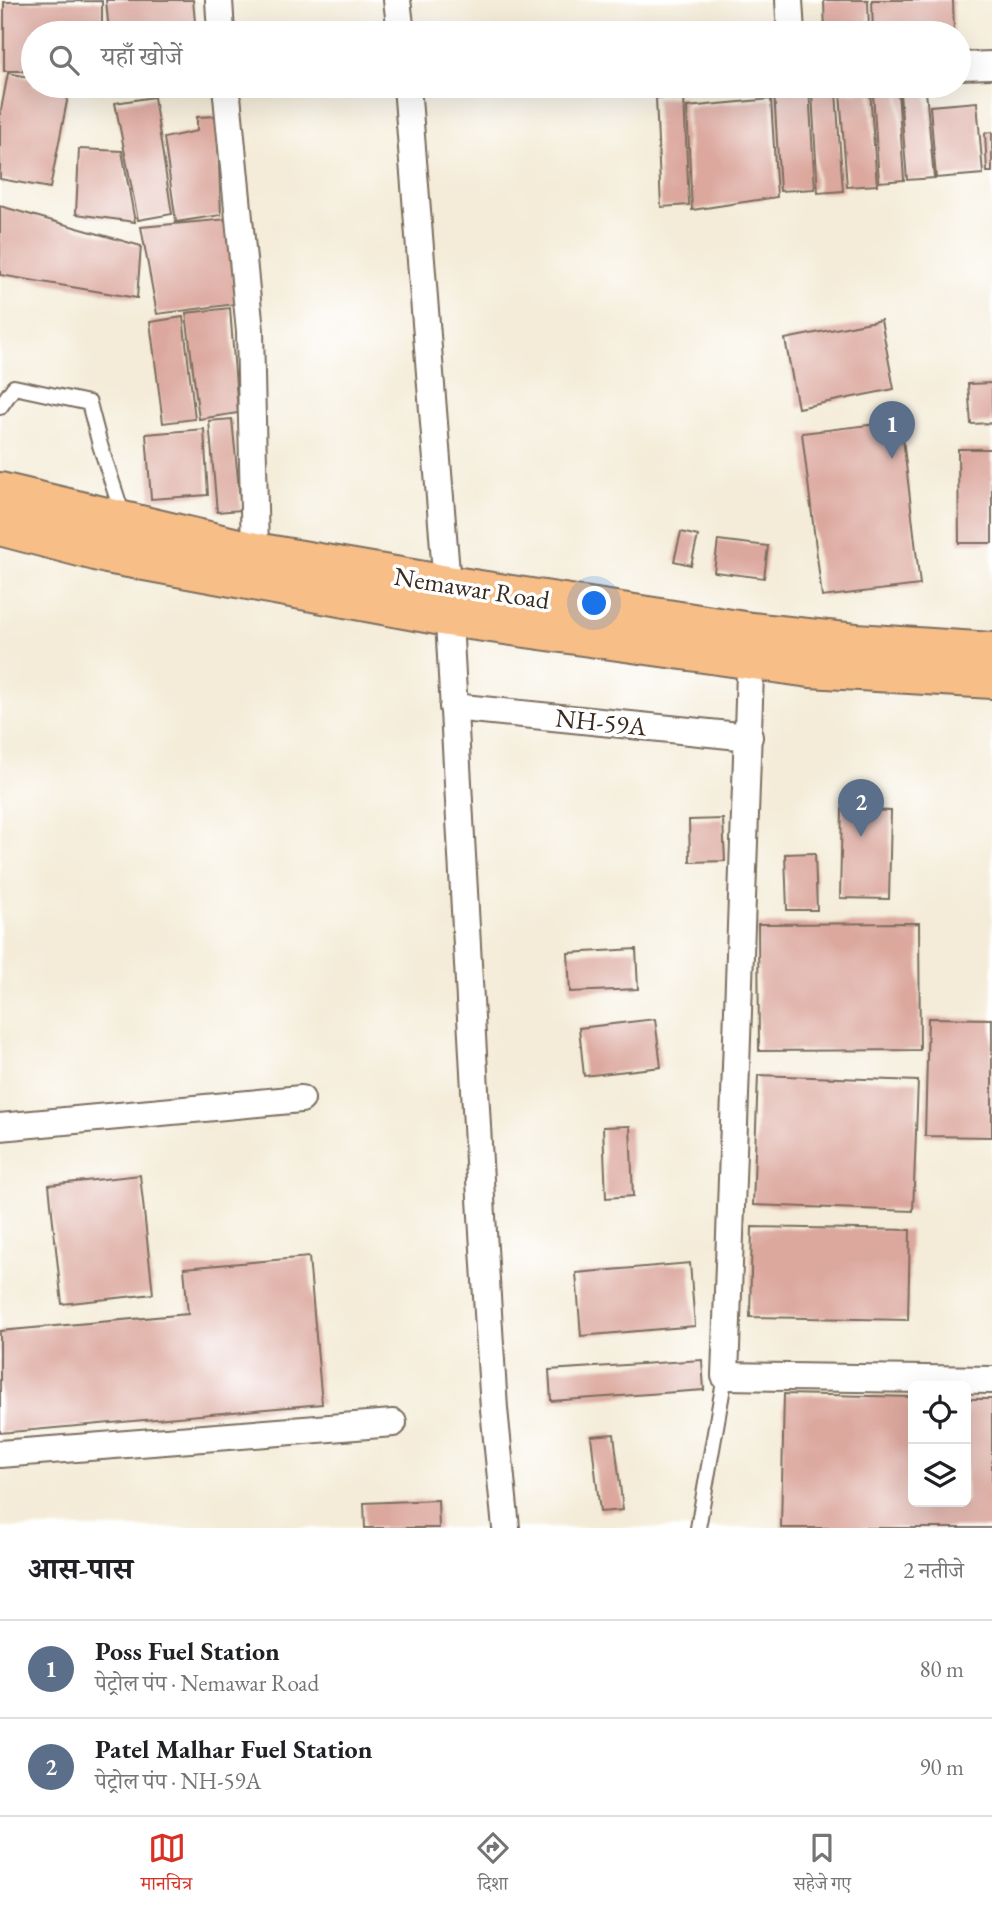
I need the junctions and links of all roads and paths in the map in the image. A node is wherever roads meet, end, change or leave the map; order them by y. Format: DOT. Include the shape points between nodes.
graph roads {
  1 [pos="219,0"];
  2 [pos="397,0"];
  3 [pos="789,0"];
  4 [pos="220,21"];
  5 [pos="400,21"];
  6 [pos="790,21"];
  7 [pos="992,65"];
  8 [pos="971,66"];
  9 [pos="227,98"];
  10 [pos="408,98"];
  11 [pos="0,407"];
  12 [pos="0,492"];
  13 [pos="125,522"];
  14 [pos="0,526"];
  15 [pos="255,552"];
  16 [pos="447,601"];
  17 [pos="752,646"];
  18 [pos="992,652"];
  19 [pos="992,679"];
  20 [pos="453,707"];
  21 [pos="749,737"];
  22 [pos="301,1099"];
  23 [pos="0,1127"];
  24 [pos="725,1376"];
  25 [pos="992,1380"];
  26 [pos="393,1423"];
  27 [pos="0,1454"];
  28 [pos="506,1528"];
  29 [pos="698,1528"];
  1 -- 4 [label="street"];
  2 -- 5 [label="street"];
  3 -- 6 [label="street"];
  7 -- 8 [label="street"];
  9 -- 15 [label="street" via="250,331"];
  10 -- 16 [label="street"];
  11 -- 13 [label="lane" via="14,387 89,403"];
  12 -- 13 [label="highway, Nemawar Road"];
  13 -- 15 [label="highway, Nemawar Road"];
  14 -- 16 [label="highway, Nemawar Road" via="107,554"];
  15 -- 16 [label="highway, Nemawar Road"];
  16 -- 17 [label="highway, Nemawar Road"];
  16 -- 20 [label="street"];
  17 -- 18 [label="highway, Nemawar Road" via="856,643"];
  17 -- 19 [label="highway, Nemawar Road" via="810,668"];
  17 -- 21 [label="street"];
  20 -- 21 [label="street, NH-59A"];
  20 -- 28 [label="street" via="492,1368"];
  21 -- 24 [label="street"];
  22 -- 23 [label="street"];
  24 -- 25 [label="street"];
  24 -- 29 [label="lane"];
  26 -- 27 [label="street"];
}
